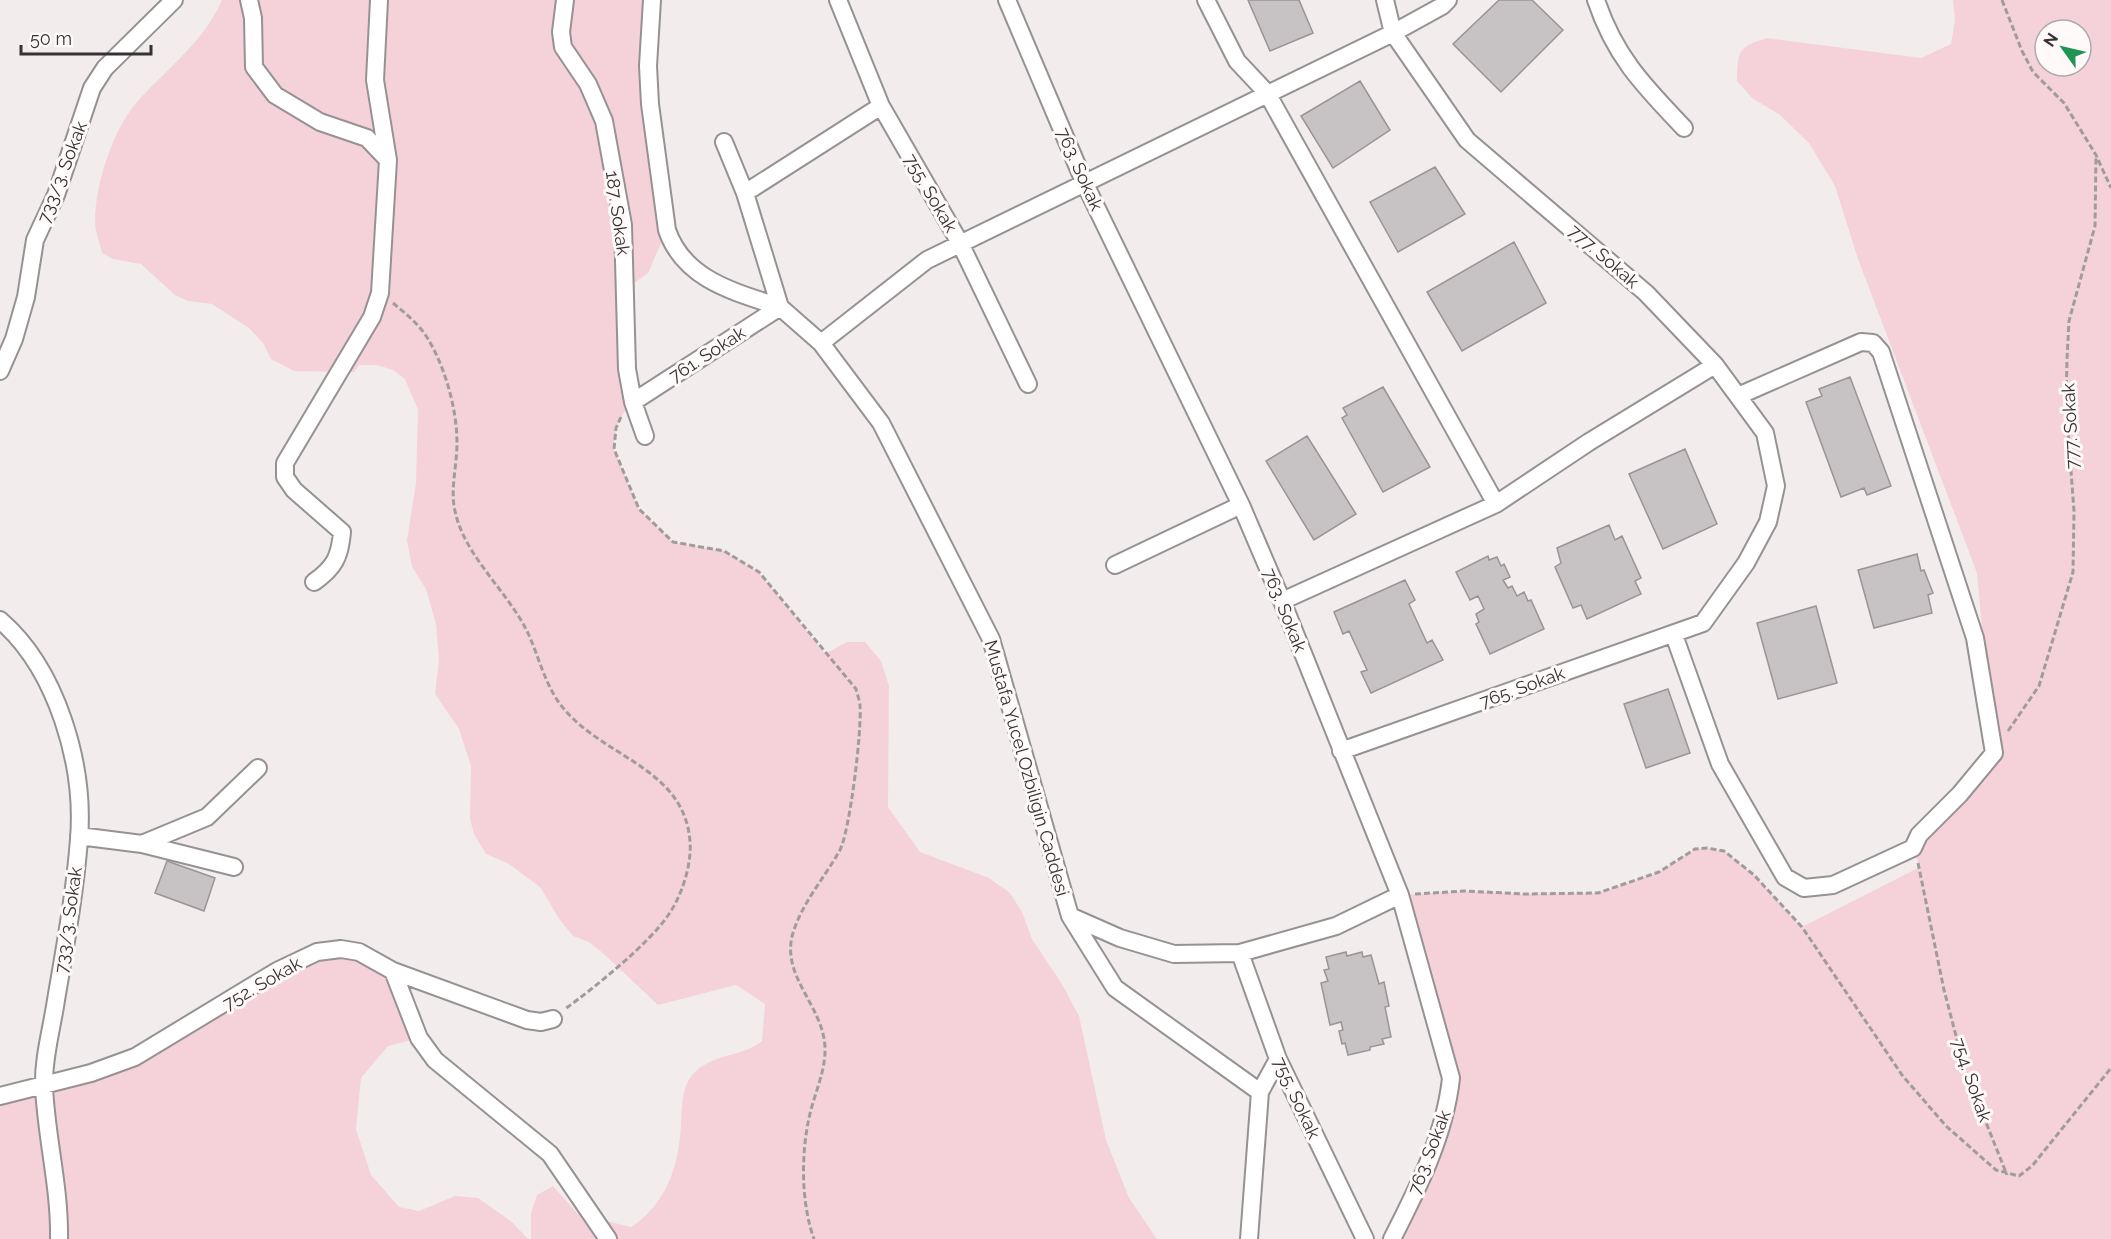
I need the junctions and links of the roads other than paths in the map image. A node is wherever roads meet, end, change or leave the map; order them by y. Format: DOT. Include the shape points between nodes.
graph roads {
  1 [pos="174,0"];
  2 [pos="249,0"];
  3 [pos="379,0"];
  4 [pos="565,0"];
  5 [pos="838,0"];
  6 [pos="1007,0"];
  7 [pos="1206,0"];
  8 [pos="1385,0"];
  9 [pos="1448,0"];
  10 [pos="1596,0"];
  11 [pos="650,2"];
  12 [pos="1393,33"];
  13 [pos="1267,93"];
  14 [pos="881,106"];
  15 [pos="1684,128"];
  16 [pos="724,142"];
  17 [pos="388,160"];
  18 [pos="1085,184"];
  19 [pos="745,193"];
  20 [pos="960,243"];
  21 [pos="780,307"];
  22 [pos="821,343"];
  23 [pos="1715,366"];
  24 [pos="0,371"];
  25 [pos="1028,384"];
  26 [pos="1738,396"];
  27 [pos="633,402"];
  28 [pos="645,436"];
  29 [pos="1496,504"];
  30 [pos="1241,505"];
  31 [pos="1115,565"];
  32 [pos="314,582"];
  33 [pos="1282,601"];
  34 [pos="0,620"];
  35 [pos="1702,622"];
  36 [pos="1674,634"];
  37 [pos="1341,751"];
  38 [pos="258,768"];
  39 [pos="80,837"];
  40 [pos="142,844"];
  41 [pos="234,867"];
  42 [pos="1400,895"];
  43 [pos="1070,916"];
  44 [pos="1240,953"];
  45 [pos="393,971"];
  46 [pos="553,1018"];
  47 [pos="1278,1059"];
  48 [pos="44,1084"];
  49 [pos="1260,1092"];
  50 [pos="0,1096"];
  51 [pos="59,1239"];
  52 [pos="609,1239"];
  53 [pos="1250,1239"];
  54 [pos="1365,1239"];
  55 [pos="1392,1239"];
  1 -- 24 [label="street, 733/3. Sokak" via="105,68 92,88 56,195 35,240 26,297"];
  2 -- 17 [label="street" via="254,67 275,95 320,122 367,138"];
  3 -- 17 [label="street" via="375,80"];
  4 -- 27 [label="street, 187. Sokak" via="563,47 588,84 604,121 621,213 627,288 627,369"];
  5 -- 14 [label="street, 755. Sokak"];
  6 -- 18 [label="street, 763. Sokak"];
  7 -- 13 [label="street" via="1237,61"];
  8 -- 12 [label="street, 777. Sokak"];
  9 -- 12 [label="street"];
  10 -- 15 [label="street" via="1606,30 1633,73"];
  11 -- 21 [label="street" via="650,104 667,230 674,249 688,265 711,280"];
  12 -- 13 [label="street"];
  12 -- 23 [label="street, 777. Sokak" via="1467,140 1646,293"];
  13 -- 18 [label="street"];
  13 -- 29 [label="street"];
  14 -- 19 [label="street"];
  14 -- 20 [label="street, 755. Sokak"];
  16 -- 19 [label="street"];
  17 -- 32 [label="street" via="380,292 372,317 285,463 285,477 294,490 342,532 341,547 330,571"];
  18 -- 20 [label="street"];
  18 -- 30 [label="street, 763. Sokak"];
  19 -- 21 [label="street"];
  20 -- 22 [label="street" via="927,260"];
  20 -- 25 [label="street, 755. Sokak"];
  21 -- 22 [label="street, Mustafa Yucel Ozbiligin Caddesi"];
  21 -- 27 [label="street, 761. Sokak"];
  22 -- 43 [label="street, Mustafa Yucel Ozbiligin Caddesi" via="881,423 991,639"];
  23 -- 26 [label="street, 777. Sokak"];
  23 -- 29 [label="street"];
  26 -- 35 [label="street, 777. Sokak" via="1765,433 1776,486 1768,522 1723,597"];
  26 -- 36 [label="street" via="1861,342 1873,343 1881,352 1976,638 1994,753 1916,841 1833,885 1804,888 1785,877 1720,764"];
  27 -- 28 [label="street, 187. Sokak"];
  29 -- 33 [label="street"];
  30 -- 31 [label="street"];
  30 -- 33 [label="street, 763. Sokak"];
  33 -- 37 [label="street, 763. Sokak"];
  34 -- 39 [label="street, 733/3. Sokak" via="34,658 55,693 69,740"];
  35 -- 36 [label="street, 765. Sokak"];
  36 -- 37 [label="street, 765. Sokak"];
  37 -- 42 [label="street, 763. Sokak"];
  38 -- 40 [label="street" via="207,817"];
  39 -- 40 [label="street"];
  39 -- 48 [label="street, 733/3. Sokak"];
  40 -- 41 [label="street"];
  42 -- 44 [label="street" via="1336,926"];
  42 -- 55 [label="street, 763. Sokak" via="1451,1078 1448,1107 1437,1141"];
  43 -- 44 [label="street" via="1120,938 1174,954"];
  43 -- 49 [label="street, Mustafa Yucel Ozbiligin Caddesi" via="1115,988"];
  44 -- 47 [label="street, 755. Sokak"];
  45 -- 46 [label="street, 752. Sokak" via="527,1020 541,1022"];
  45 -- 48 [label="street, 752. Sokak" via="359,952 341,948 317,952 277,971 135,1057"];
  45 -- 52 [label="street" via="419,1038 435,1060 550,1154"];
  47 -- 49 [label="street"];
  47 -- 54 [label="street, 755. Sokak"];
  48 -- 50 [label="street, 752. Sokak"];
  48 -- 51 [label="street, 733/3. Sokak" via="60,1211"];
  49 -- 53 [label="street"];
}
